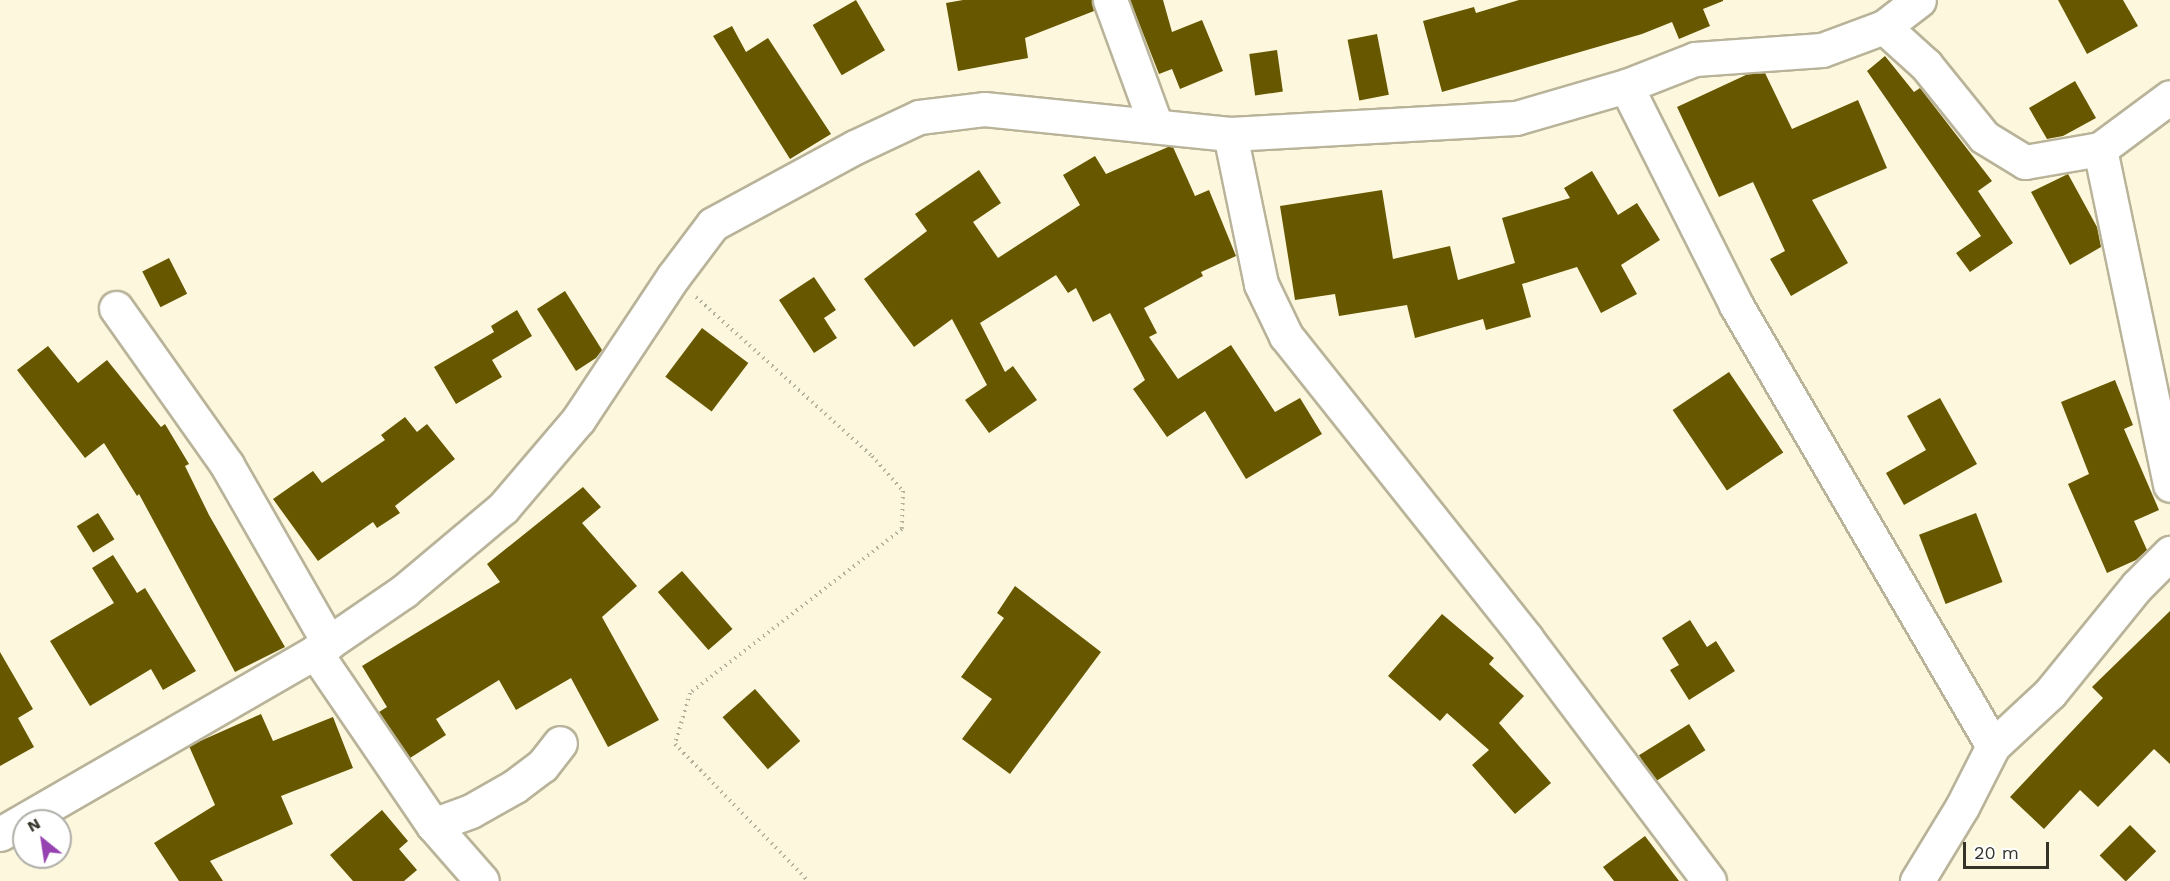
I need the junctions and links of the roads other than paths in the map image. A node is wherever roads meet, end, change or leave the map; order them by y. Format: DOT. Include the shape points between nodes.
graph roads {
  1 [pos="1110,0"];
  2 [pos="1918,0"];
  3 [pos="1884,27"];
  4 [pos="1626,86"];
  5 [pos="2170,97"];
  6 [pos="1156,126"];
  7 [pos="1230,134"];
  8 [pos="2100,149"];
  9 [pos="116,308"];
  10 [pos="2170,485"];
  11 [pos="2170,553"];
  12 [pos="322,647"];
  13 [pos="560,742"];
  14 [pos="1993,746"];
  15 [pos="433,825"];
  16 [pos="0,834"];
  17 [pos="482,881"];
  18 [pos="1709,881"];
  19 [pos="1917,881"];
  1 -- 6 [label="street"];
  2 -- 3 [label="street"];
  3 -- 4 [label="street" via="1822,50 1695,59"];
  3 -- 8 [label="street" via="1926,64 1984,137 2007,152 2025,162"];
  4 -- 7 [label="street" via="1516,118"];
  4 -- 14 [label="street" via="1736,305"];
  5 -- 8 [label="street"];
  6 -- 7 [label="street"];
  6 -- 12 [label="street" via="984,109 919,117 713,224 578,420 503,508 404,591"];
  7 -- 18 [label="street" via="1261,284 1286,336 1526,638"];
  8 -- 10 [label="street"];
  9 -- 12 [label="street" via="227,465"];
  11 -- 14 [label="street" via="2137,586 2050,693"];
  12 -- 15 [label="street"];
  12 -- 16 [label="street"];
  13 -- 15 [label="street" via="542,766 515,786 471,811"];
  14 -- 19 [label="street"];
  15 -- 17 [label="street"];
}
